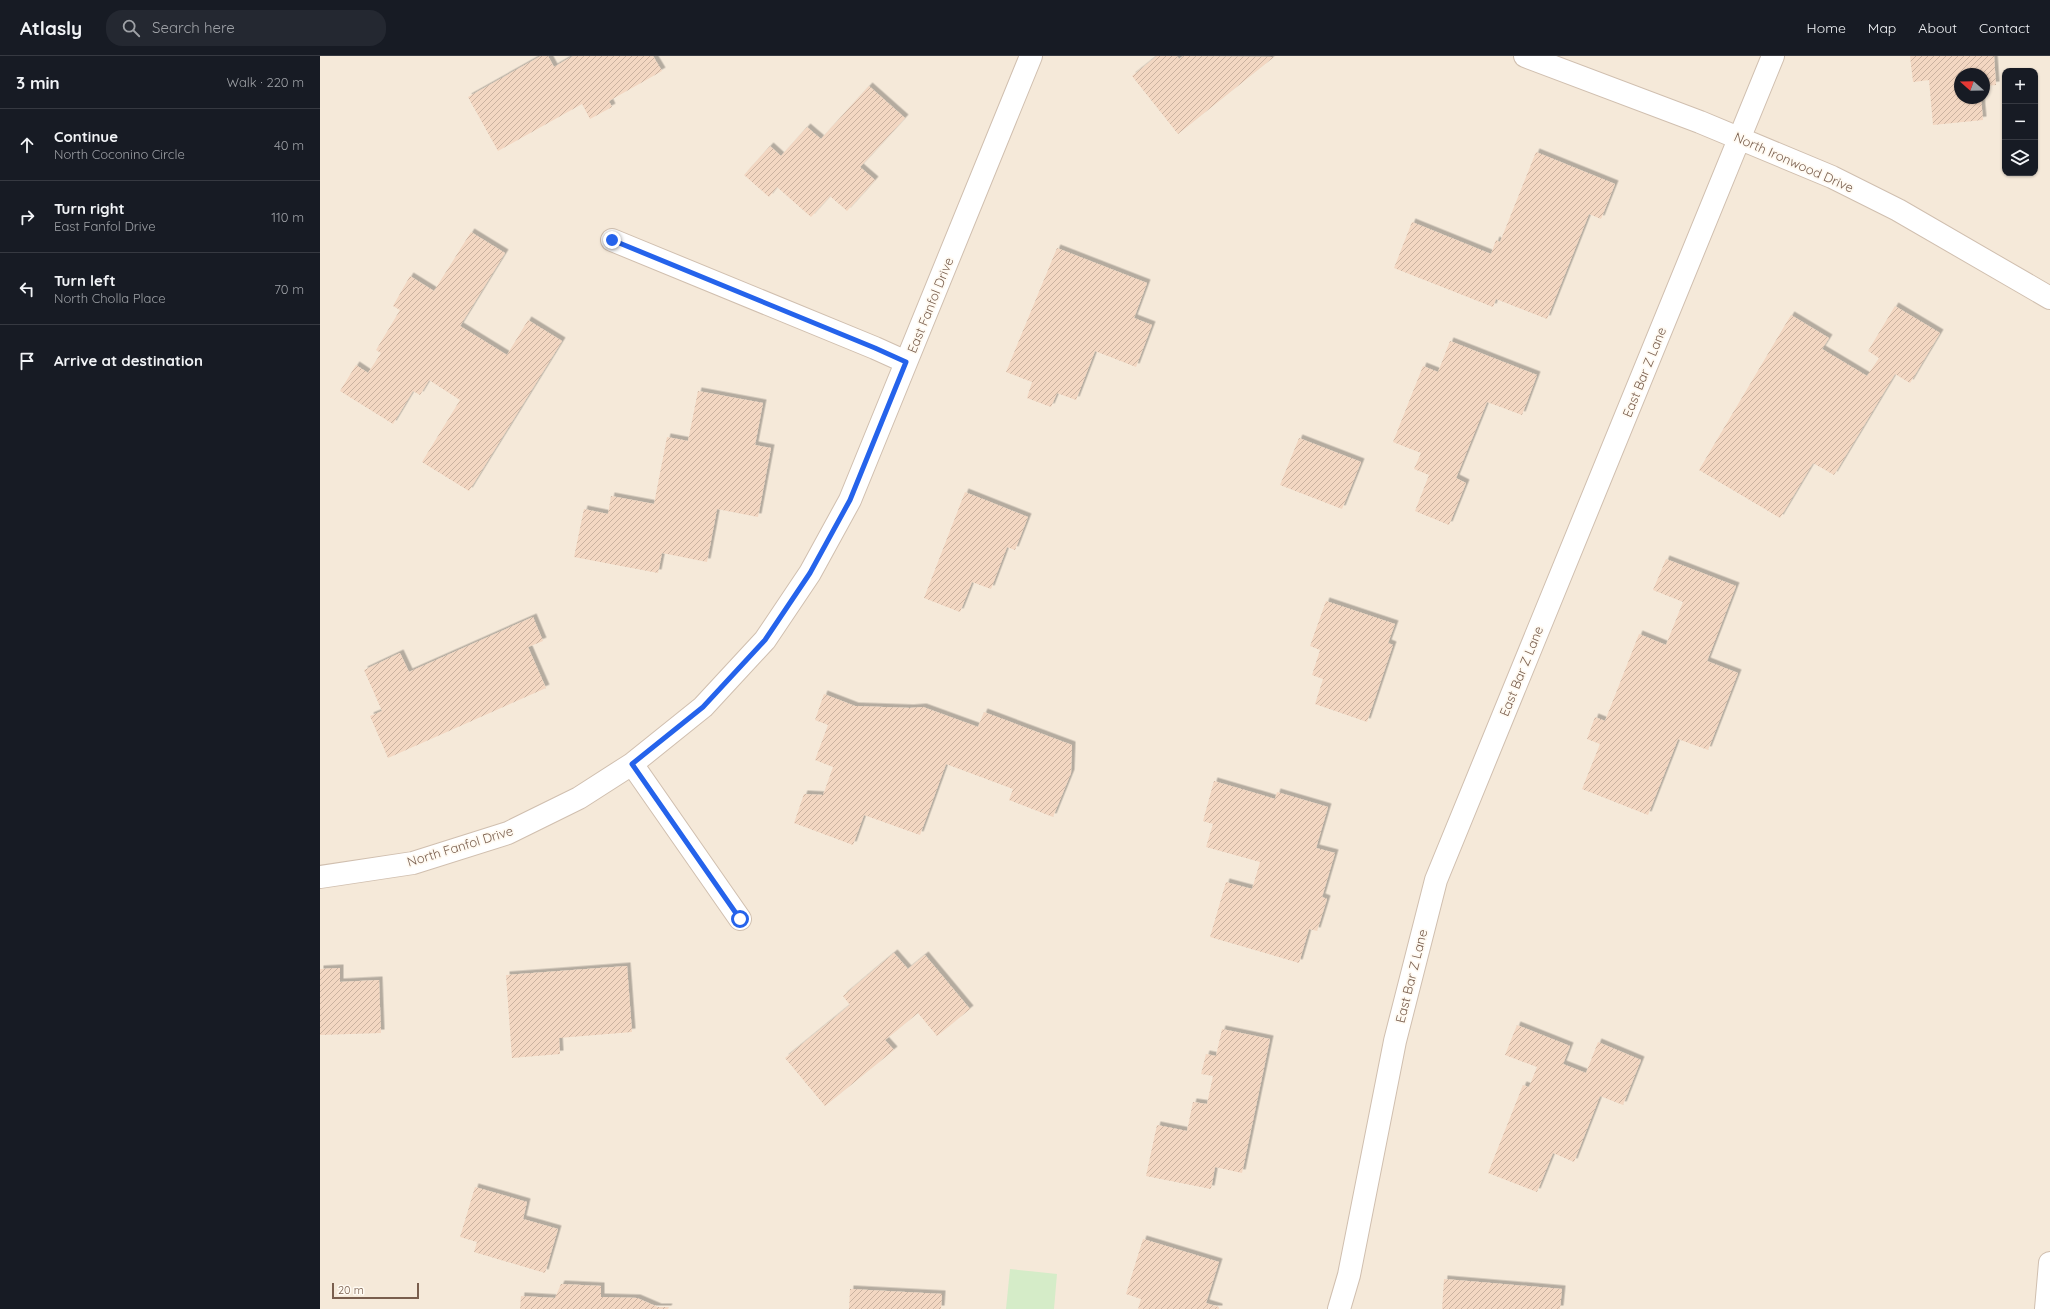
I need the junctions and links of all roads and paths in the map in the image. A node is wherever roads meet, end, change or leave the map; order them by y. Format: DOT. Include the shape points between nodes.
graph roads {
  1 [pos="1031,56"];
  2 [pos="1525,56"];
  3 [pos="1773,56"];
  4 [pos="1740,138"];
  5 [pos="612,240"];
  6 [pos="2050,298"];
  7 [pos="906,362"];
  8 [pos="632,764"];
  9 [pos="320,877"];
  10 [pos="740,919"];
  11 [pos="2050,1263"];
  12 [pos="1340,1309"];
  13 [pos="2046,1309"];
  1 -- 7 [label="street, East Fanfol Drive"];
  2 -- 4 [label="street, North Ironwood Drive"];
  3 -- 4 [label="street, East Bar Z Lane"];
  4 -- 6 [label="street, North Ironwood Drive" via="1832,177 1898,210"];
  4 -- 12 [label="street, East Bar Z Lane" via="1436,880 1395,1041 1351,1267"];
  5 -- 7 [label="street"];
  7 -- 8 [label="street, East Fanfol Drive" via="850,500 810,573 765,640 703,707"];
  8 -- 9 [label="street, North Fanfol Drive" via="579,798 508,833 413,863"];
  8 -- 10 [label="street"];
  11 -- 13 [label="street"];
}
